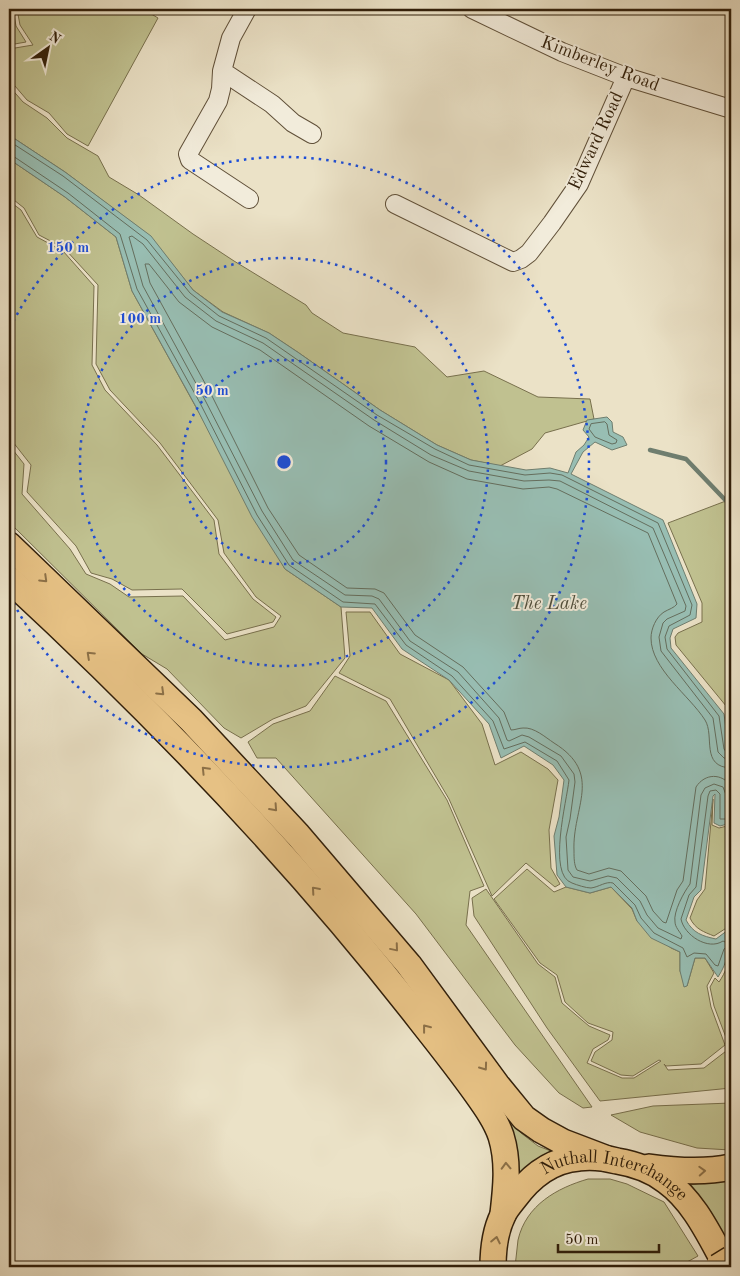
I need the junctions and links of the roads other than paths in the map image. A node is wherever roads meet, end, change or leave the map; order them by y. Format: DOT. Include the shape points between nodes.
graph roads {
  1 [pos="247,9"];
  2 [pos="472,9"];
  3 [pos="222,71"];
  4 [pos="626,76"];
  5 [pos="731,109"];
  6 [pos="312,134"];
  7 [pos="249,199"];
  8 [pos="395,204"];
  9 [pos="9,545"];
  10 [pos="9,579"];
  11 [pos="604,1158"];
  12 [pos="637,1165"];
  13 [pos="731,1167"];
  14 [pos="503,1214"];
  15 [pos="731,1259"];
  16 [pos="493,1267"];
  17 [pos="718,1267"];
  18 [pos="727,1267"];
  1 -- 3 [label="street" via="231,38"];
  2 -- 4 [label="street, Kimberley Road" via="562,52"];
  3 -- 6 [label="street"];
  3 -- 7 [label="street" via="218,101 188,154 190,160"];
  4 -- 5 [label="street, Kimberley Road"];
  4 -- 8 [label="street, Edward Road" via="580,184 522,259 513,262"];
  9 -- 11 [label="highway, one-way" via="191,720 298,835 409,965 524,1118 563,1142"];
  14 -- 10 [label="highway, one-way" via="506,1157 495,1122 399,992 337,916 215,781 120,683"];
  11 -- 12 [label="highway, Nuthall Interchange"];
  11 -- 14 [label="highway, Nuthall Interchange" via="575,1158 544,1169 529,1181"];
  12 -- 13 [label="highway, one-way" via="692,1171"];
  12 -- 18 [label="highway, Nuthall Interchange" via="665,1179 691,1203"];
  16 -- 14 [label="highway, Nuthall Interchange, one-way" via="493,1253"];
  15 -- 17 [label="highway, bridge"];
}
